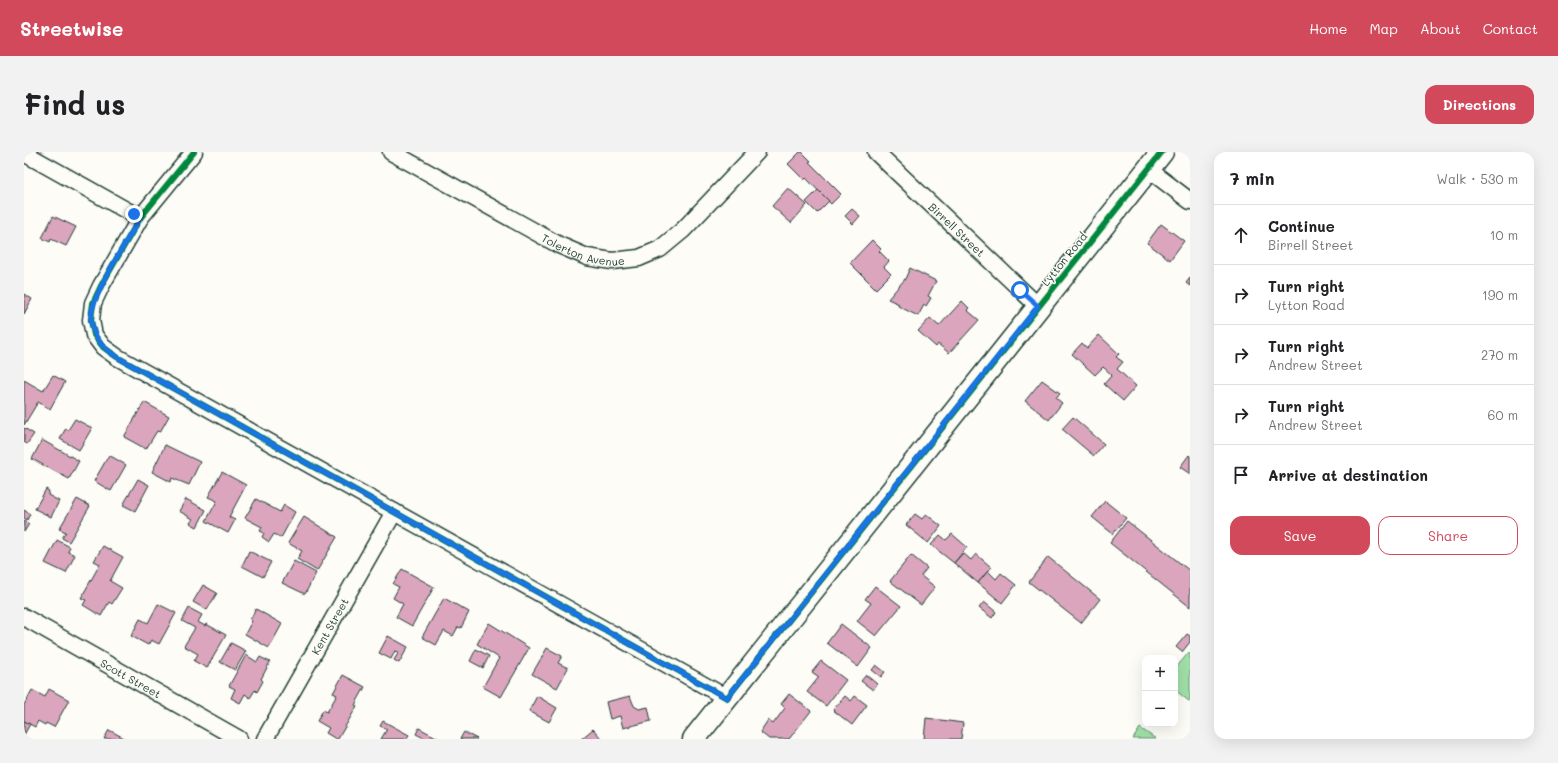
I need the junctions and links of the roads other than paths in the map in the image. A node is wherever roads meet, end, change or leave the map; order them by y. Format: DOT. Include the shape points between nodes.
graph roads {
  1 [pos="194,152"];
  2 [pos="391,152"];
  3 [pos="757,152"];
  4 [pos="876,152"];
  5 [pos="1162,152"];
  6 [pos="24,153"];
  7 [pos="1148,169"];
  8 [pos="1190,201"];
  9 [pos="140,218"];
  10 [pos="1038,306"];
  11 [pos="394,512"];
  12 [pos="24,617"];
  13 [pos="727,698"];
  14 [pos="239,739"];
  15 [pos="264,739"];
  16 [pos="694,739"];
  1 -- 9 [label="street"];
  2 -- 3 [label="street, Tolerton Avenue" via="559,245 587,257 612,261 639,258 660,249 683,230"];
  4 -- 10 [label="street, Birrell Street"];
  5 -- 7 [label="main road, Lytton Road"];
  6 -- 9 [label="street"];
  7 -- 8 [label="street"];
  7 -- 10 [label="main road, Lytton Road"];
  9 -- 11 [label="street" via="94,303 91,320 94,335 103,347"];
  10 -- 13 [label="main road, Lytton Road"];
  11 -- 13 [label="street"];
  11 -- 15 [label="street, Kent Street"];
  12 -- 14 [label="street, Scott Street"];
  13 -- 16 [label="main road, Lytton Road"];
}
